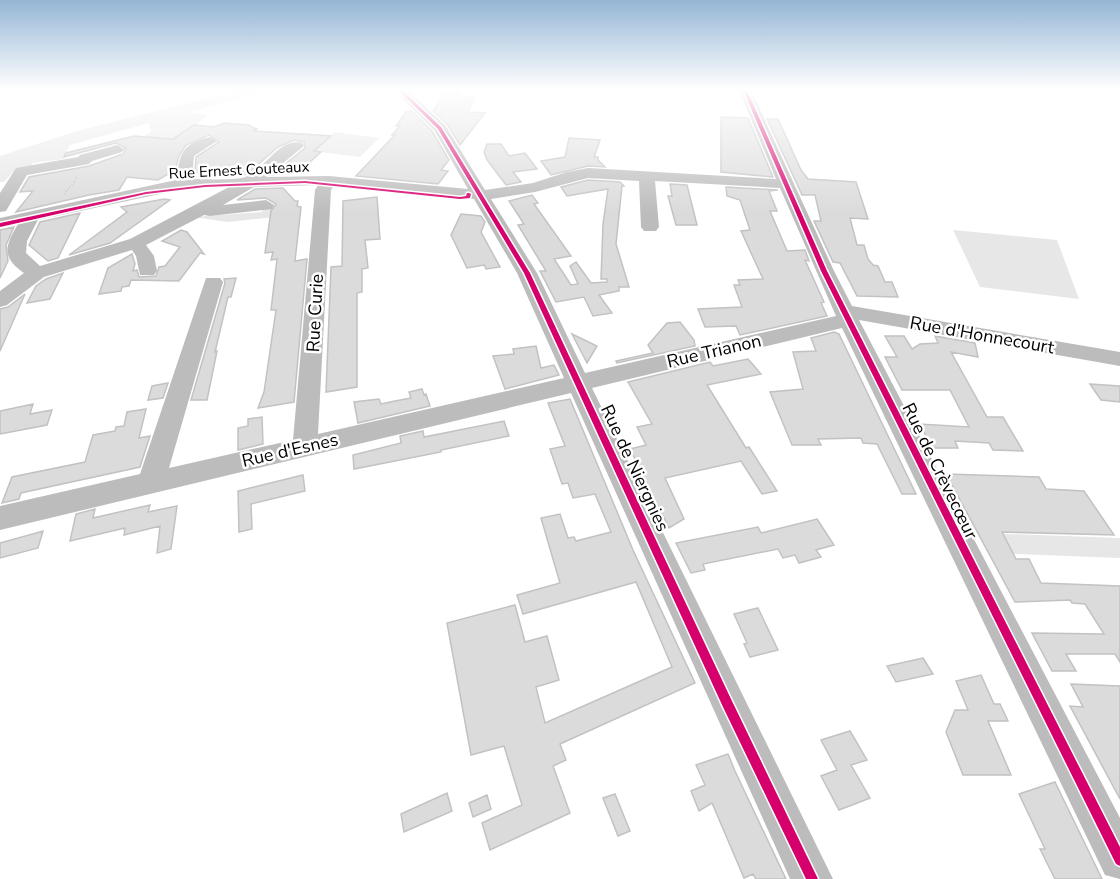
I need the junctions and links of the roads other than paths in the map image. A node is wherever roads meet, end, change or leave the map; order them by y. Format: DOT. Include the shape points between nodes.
graph roads {
  1 [pos="442,131"];
  2 [pos="763,131"];
  3 [pos="210,141"];
  4 [pos="297,146"];
  5 [pos="117,149"];
  6 [pos="647,176"];
  7 [pos="252,181"];
  8 [pos="328,181"];
  9 [pos="183,184"];
  10 [pos="786,184"];
  11 [pos="482,195"];
  12 [pos="266,205"];
  13 [pos="0,207"];
  14 [pos="197,211"];
  15 [pos="32,215"];
  16 [pos="0,223"];
  17 [pos="650,227"];
  18 [pos="140,241"];
  19 [pos="147,271"];
  20 [pos="37,273"];
  21 [pos="213,282"];
  22 [pos="0,301"];
  23 [pos="846,316"];
  24 [pos="1120,359"];
  25 [pos="579,382"];
  26 [pos="305,446"];
  27 [pos="151,483"];
  28 [pos="0,518"];
  29 [pos="1120,860"];
  30 [pos="812,879"];
  1 -- 11 [label="street, Rue de Niergnies"];
  2 -- 10 [label="street, Rue de Crèvecœur"];
  3 -- 9 [label="street, Rue Ernest Couteaux" via="187,155"];
  4 -- 7 [label="street, Rue Ernest Couteaux"];
  5 -- 13 [label="street" via="84,161 21,171"];
  6 -- 10 [label="street, Rue Ernest Couteaux"];
  6 -- 11 [label="street, Rue Ernest Couteaux" via="588,173"];
  6 -- 17 [label="street"];
  7 -- 8 [label="street, Rue Ernest Couteaux"];
  7 -- 9 [label="street, Rue Ernest Couteaux"];
  7 -- 14 [label="street"];
  8 -- 11 [label="street, Rue Ernest Couteaux"];
  8 -- 26 [label="street, Rue Curie" via="323,190"];
  9 -- 15 [label="street, Rue Ernest Couteaux"];
  10 -- 23 [label="street, Rue de Crèvecœur"];
  11 -- 25 [label="street, Rue de Niergnies" via="527,273"];
  12 -- 14 [label="street"];
  14 -- 18 [label="street"];
  15 -- 16 [label="street, Rue Ernest Couteaux"];
  15 -- 20 [label="street" via="16,245 16,256"];
  18 -- 19 [label="street"];
  18 -- 20 [label="street"];
  20 -- 22 [label="street"];
  21 -- 27 [label="street"];
  23 -- 24 [label="street, Rue d'Honnecourt"];
  23 -- 25 [label="street, Rue Trianon"];
  23 -- 29 [label="street, Rue de Crèvecœur"];
  25 -- 26 [label="street, Rue d'Esnes"];
  25 -- 30 [label="street, Rue de Niergnies" via="726,703"];
  26 -- 27 [label="street, Rue d'Esnes"];
  27 -- 28 [label="street, Rue d'Esnes"];
}
